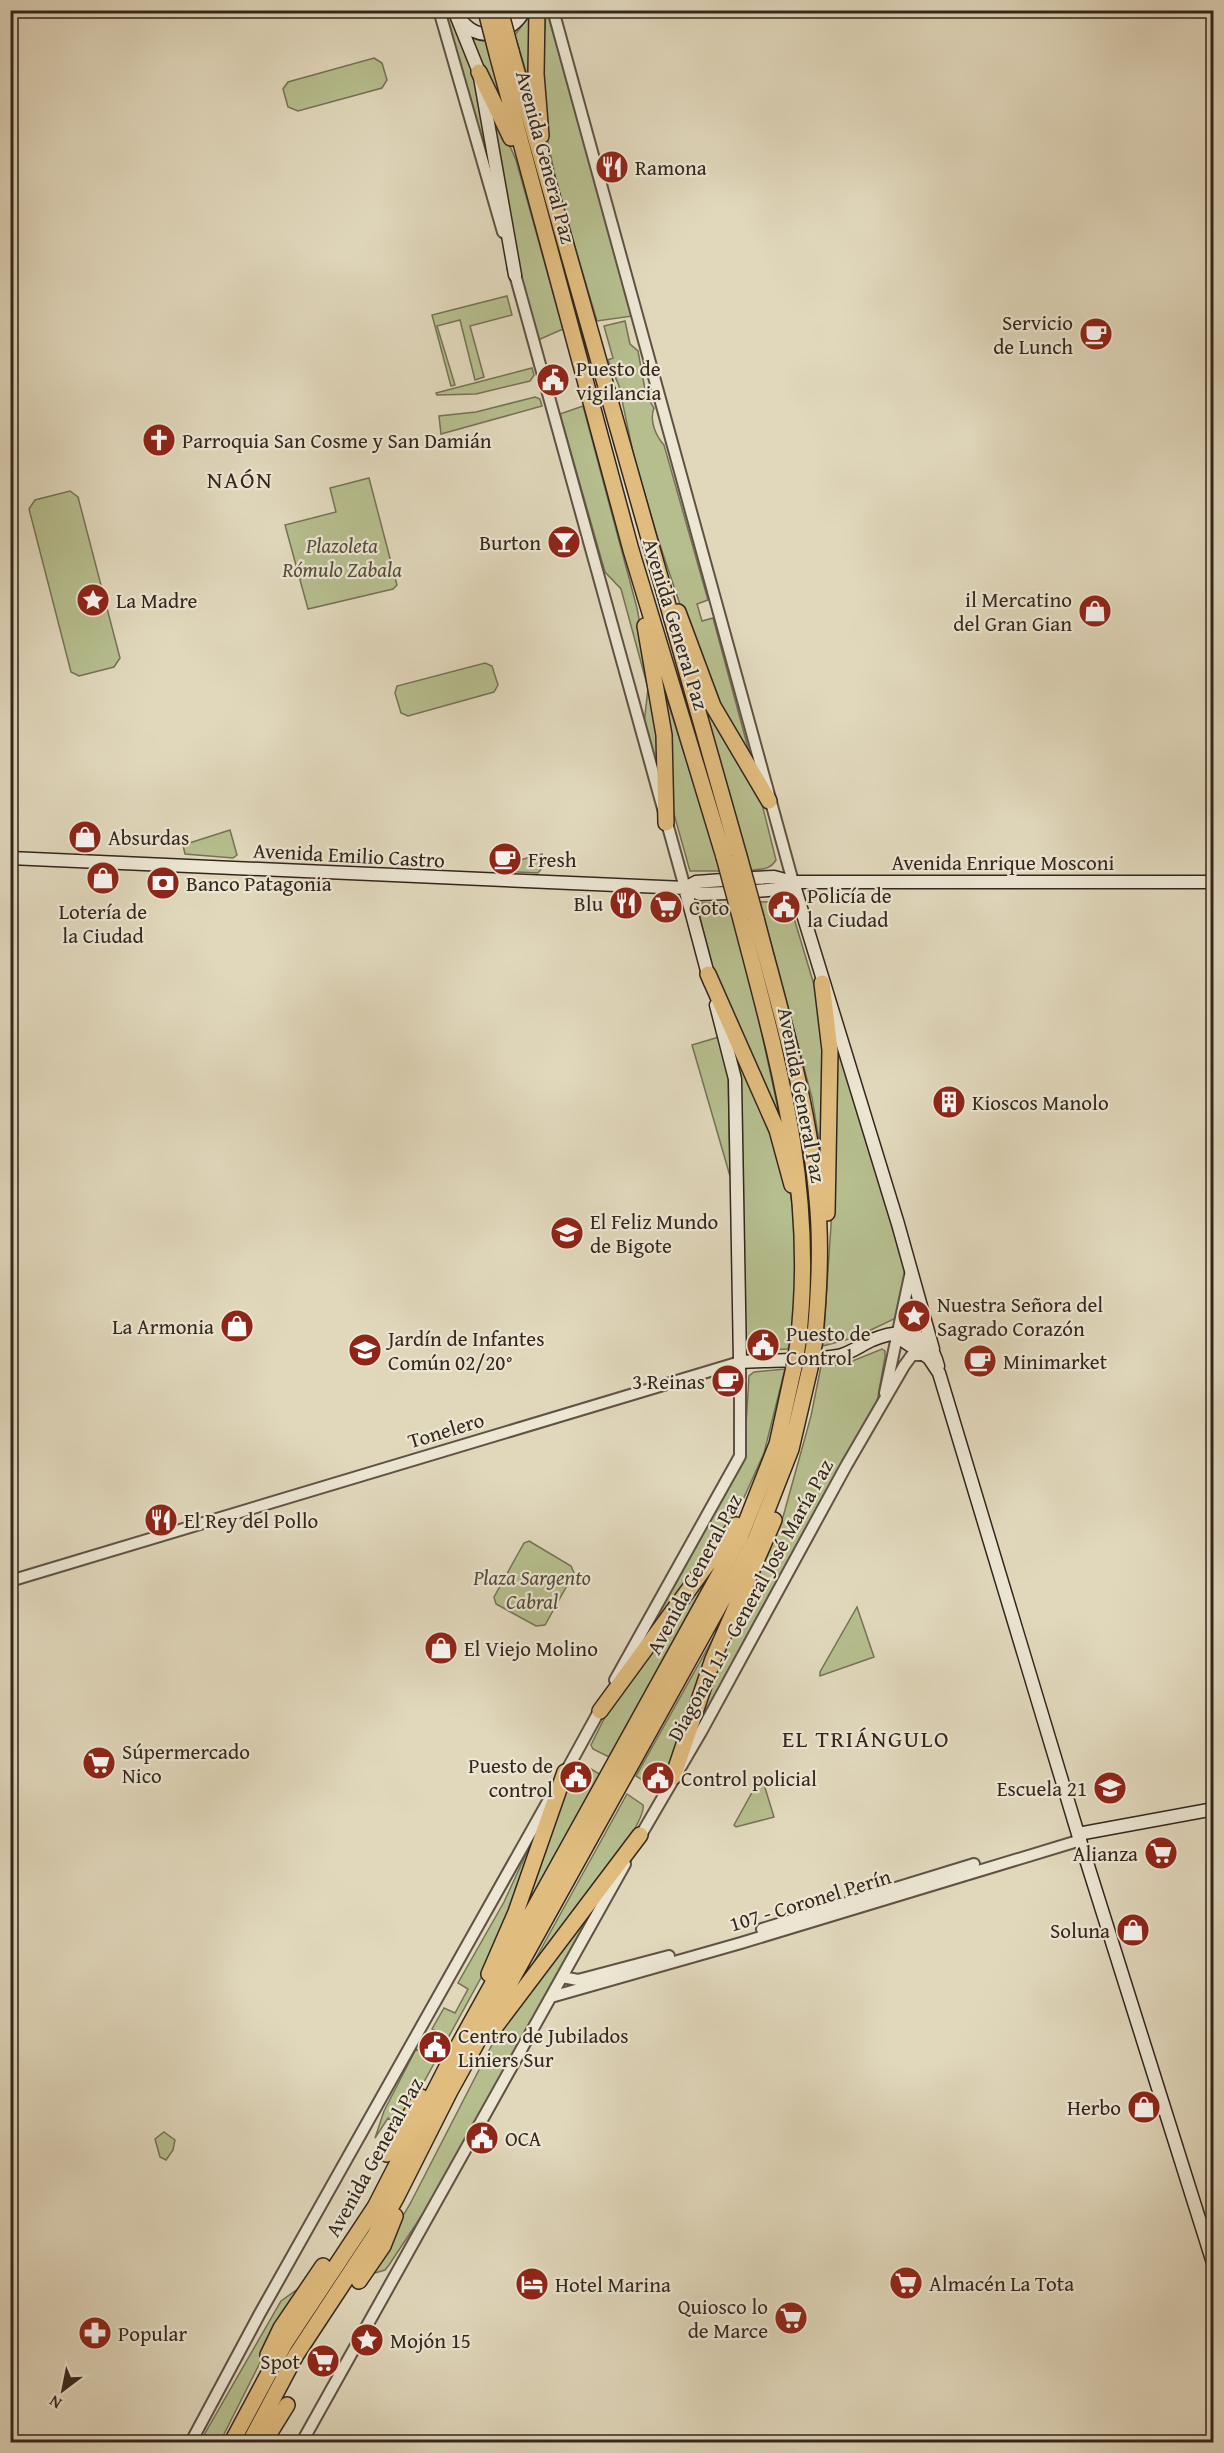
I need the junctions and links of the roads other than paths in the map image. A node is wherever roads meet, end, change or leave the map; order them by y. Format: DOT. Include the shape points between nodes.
graph roads {
  1 [pos="439,10"];
  2 [pos="454,10"];
  3 [pos="525,10"];
  4 [pos="537,10"];
  5 [pos="553,10"];
  6 [pos="491,12"];
  7 [pos="504,52"];
  8 [pos="480,72"];
  9 [pos="528,174"];
  10 [pos="544,175"];
  11 [pos="515,275"];
  12 [pos="644,524"];
  13 [pos="631,550"];
  14 [pos="769,801"];
  15 [pos="666,823"];
  16 [pos="732,856"];
  17 [pos="10,858"];
  18 [pos="753,878"];
  19 [pos="723,880"];
  20 [pos="792,882"];
  21 [pos="1214,882"];
  22 [pos="685,888"];
  23 [pos="756,891"];
  24 [pos="726,893"];
  25 [pos="749,919"];
  26 [pos="708,974"];
  27 [pos="822,983"];
  28 [pos="804,1247"];
  29 [pos="820,1270"];
  30 [pos="911,1270"];
  31 [pos="896,1336"];
  32 [pos="806,1344"];
  33 [pos="930,1354"];
  34 [pos="740,1362"];
  35 [pos="884,1400"];
  36 [pos="784,1447"];
  37 [pos="10,1581"];
  38 [pos="600,1711"];
  39 [pos="696,1728"];
  40 [pos="566,1772"];
  41 [pos="673,1777"];
  42 [pos="1214,1809"];
  43 [pos="1214,1816"];
  44 [pos="640,1835"];
  45 [pos="1079,1837"];
  46 [pos="562,1977"];
  47 [pos="551,1996"];
  48 [pos="460,2053"];
  49 [pos="421,2149"];
  50 [pos="387,2154"];
  51 [pos="323,2266"];
  52 [pos="1214,2266"];
  53 [pos="359,2281"];
  54 [pos="287,2406"];
  55 [pos="236,2436"];
  56 [pos="191,2442"];
  57 [pos="250,2442"];
  58 [pos="264,2442"];
  59 [pos="302,2442"];
  1 -- 11 [label="street, Avenida General Paz"];
  2 -- 3 [label="main road" via="472,29 486,34 510,28"];
  2 -- 8 [label="main road"];
  4 -- 10 [label="highway" via="536,82"];
  5 -- 14 [label="street, Avenida General Paz"];
  6 -- 7 [label="highway, Avenida General Paz, bridge"];
  7 -- 9 [label="highway, Avenida General Paz"];
  7 -- 10 [label="highway, Avenida General Paz"];
  8 -- 9 [label="highway"];
  8 -- 11 [label="main road"];
  9 -- 13 [label="highway, Avenida General Paz"];
  10 -- 12 [label="highway, Avenida General Paz"];
  11 -- 15 [label="street, Avenida General Paz"];
  12 -- 14 [label="highway" via="713,706"];
  12 -- 16 [label="highway, Avenida General Paz"];
  13 -- 15 [label="highway" via="664,735"];
  13 -- 16 [label="highway, Avenida General Paz"];
  14 -- 20 [label="street, Avenida General Paz"];
  15 -- 22 [label="street, Avenida General Paz"];
  16 -- 25 [label="highway, Avenida General Paz, bridge"];
  17 -- 22 [label="main road, Avenida Emilio Castro"];
  18 -- 20 [label="main road" via="774,877"];
  19 -- 22 [label="main road, Avenida Emilio Castro" via="696,882"];
  20 -- 21 [label="main road, Avenida Enrique Mosconi"];
  20 -- 23 [label="main road" via="780,889"];
  20 -- 27 [label="main road, Avenida General Paz"];
  22 -- 24 [label="main road, Avenida Emilio Castro" via="700,894"];
  22 -- 26 [label="main road, Avenida General Paz"];
  25 -- 28 [label="highway, Avenida General Paz" via="794,1140"];
  25 -- 29 [label="highway, Avenida General Paz" via="800,1086 817,1200"];
  26 -- 28 [label="highway" via="777,1130"];
  26 -- 34 [label="main road, Avenida General Paz" via="735,1078"];
  27 -- 29 [label="highway" via="830,1050 827,1216"];
  27 -- 30 [label="main road, Avenida General Paz"];
  28 -- 32 [label="highway, Avenida General Paz"];
  29 -- 32 [label="highway, Avenida General Paz"];
  30 -- 31 [label="street"];
  30 -- 33 [label="main road, Avenida General Paz"];
  31 -- 33 [label="main road"];
  31 -- 34 [label="main road, Tonelero" via="880,1337 839,1356"];
  31 -- 35 [label="street"];
  32 -- 36 [label="highway, Avenida General Paz, bridge" via="794,1367"];
  32 -- 36 [label="highway, Avenida General Paz, bridge" via="810,1368"];
  33 -- 35 [label="street, Diagonal 11 - General José María Paz" via="916,1353 909,1358"];
  33 -- 45 [label="main road"];
  34 -- 37 [label="street, Tonelero"];
  34 -- 38 [label="street, Avenida General Paz" via="740,1456"];
  35 -- 39 [label="street, Diagonal 11 - General José María Paz"];
  36 -- 38 [label="highway" via="733,1530"];
  36 -- 39 [label="highway" via="774,1522 725,1631"];
  36 -- 48 [label="highway, Avenida General Paz" via="623,1765"];
  38 -- 40 [label="street, Avenida General Paz"];
  39 -- 41 [label="highway"];
  40 -- 48 [label="highway"];
  40 -- 56 [label="street, Avenida General Paz"];
  41 -- 44 [label="street"];
  42 -- 45 [label="main road"];
  43 -- 45 [label="main road"];
  44 -- 46 [label="street"];
  44 -- 48 [label="highway" via="499,2024"];
  45 -- 46 [label="street, 107 - Coronel Perín" via="941,1872 708,1946 578,1980"];
  45 -- 47 [label="street, 107 - Coronel Perín" via="741,1943"];
  45 -- 52 [label="main road"];
  46 -- 47 [label="street"];
  47 -- 59 [label="street"];
  48 -- 49 [label="highway, Avenida General Paz"];
  48 -- 50 [label="highway" via="418,2101"];
  48 -- 55 [label="highway, Avenida General Paz" via="370,2216 290,2336"];
  49 -- 53 [label="highway" via="390,2230"];
  49 -- 57 [label="highway, Avenida General Paz" via="375,2235 296,2355"];
  51 -- 55 [label="highway" via="281,2328"];
  54 -- 58 [label="highway"];
}
